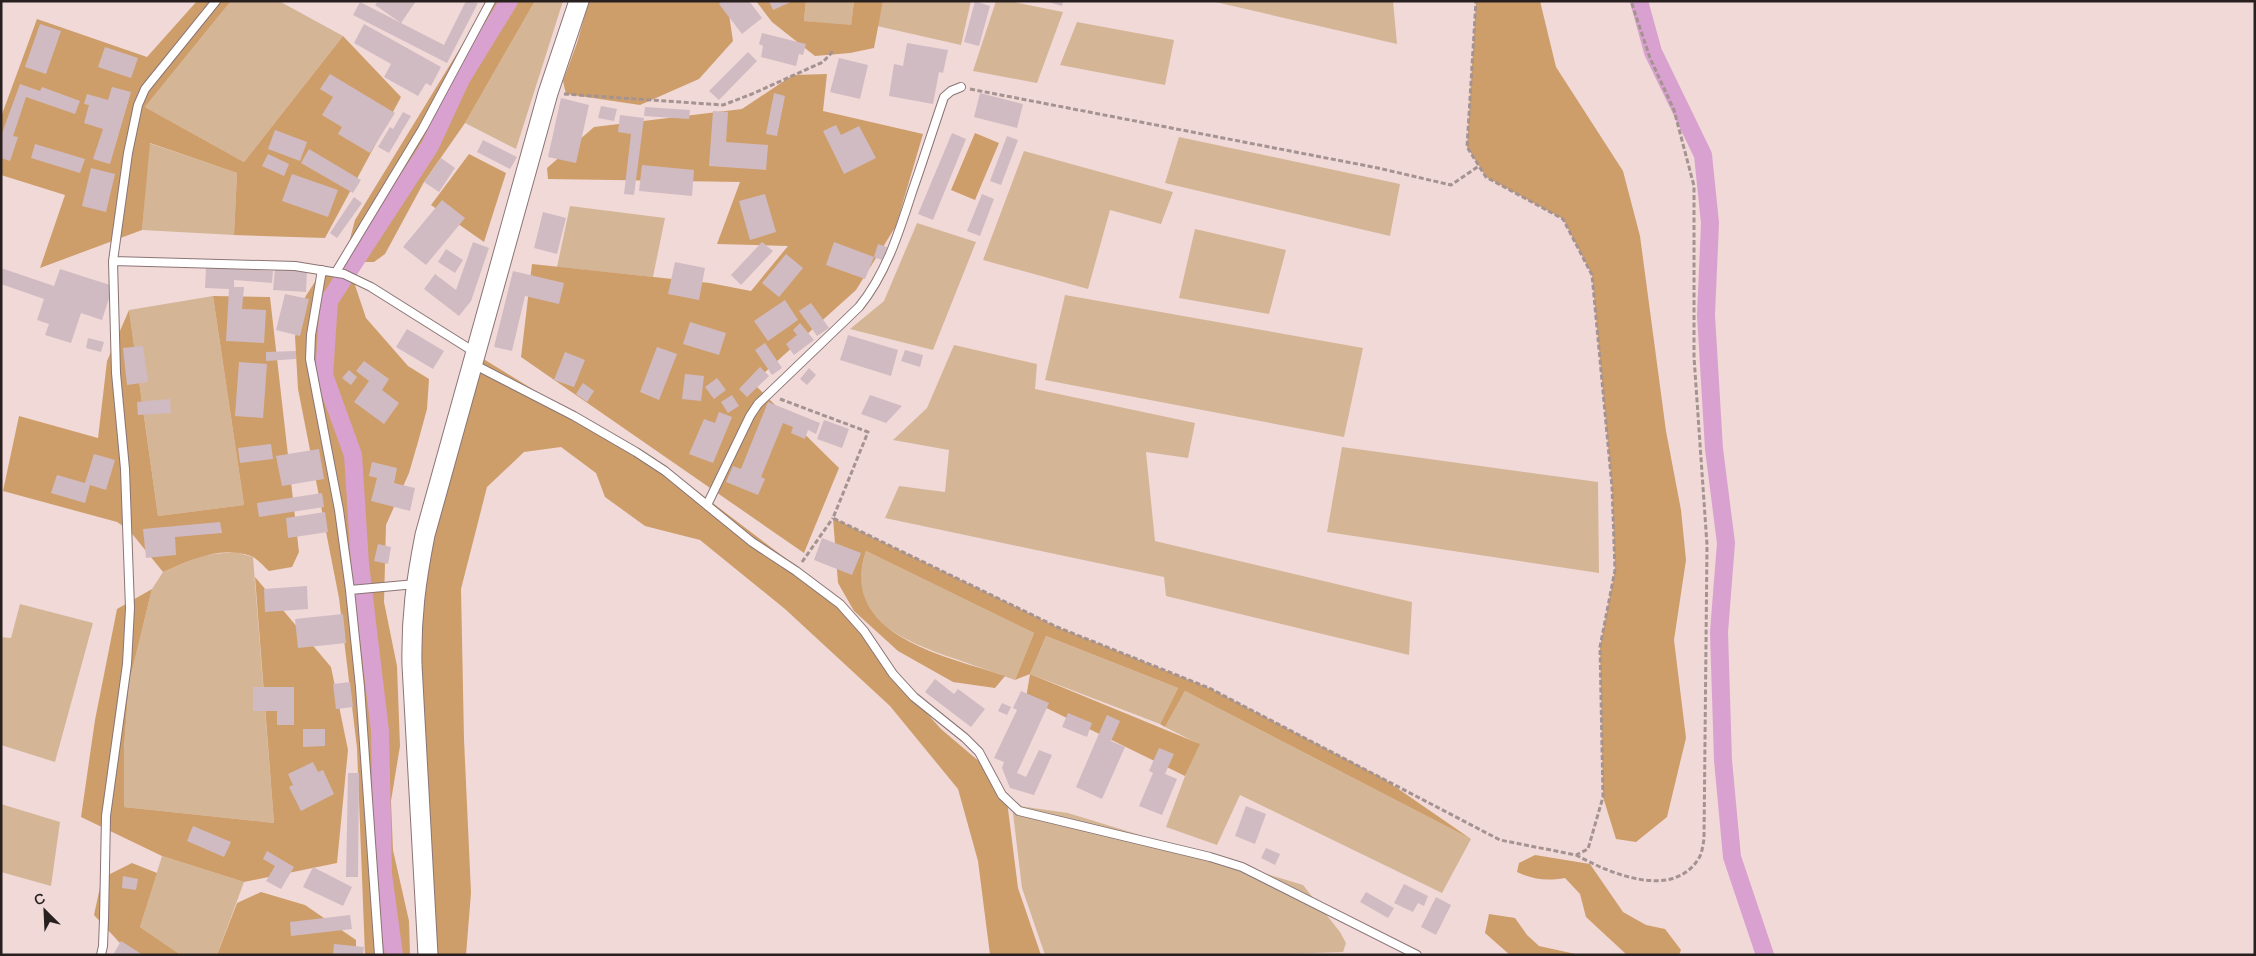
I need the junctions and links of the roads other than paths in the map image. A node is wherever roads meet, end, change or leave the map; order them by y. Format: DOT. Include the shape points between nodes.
graph roads {
  1 [pos="216,1"];
  2 [pos="491,1"];
  3 [pos="579,1"];
  4 [pos="961,87"];
  5 [pos="113,261"];
  6 [pos="322,270"];
  7 [pos="340,273"];
  8 [pos="475,358"];
  9 [pos="707,505"];
  10 [pos="416,584"];
  11 [pos="350,590"];
  12 [pos="101,955"];
  13 [pos="379,955"];
  14 [pos="428,955"];
  15 [pos="1417,955"];
  1 -- 5 [label="lane" via="145,89 138,105"];
  2 -- 7 [label="lane"];
  3 -- 8 [label="street" via="548,93"];
  4 -- 9 [label="lane" via="944,97 899,233 870,294 768,394 750,416"];
  5 -- 6 [label="lane" via="295,266"];
  5 -- 12 [label="lane" via="130,608 127,664 106,816"];
  6 -- 7 [label="lane"];
  6 -- 11 [label="lane" via="310,359 339,510"];
  7 -- 8 [label="lane" via="371,287"];
  8 -- 9 [label="lane" via="636,452"];
  8 -- 10 [label="street" via="426,535"];
  9 -- 15 [label="lane" via="752,542 840,604 914,697 979,752 1002,795 1019,812 1242,867"];
  10 -- 11 [label="lane"];
  10 -- 14 [label="street" via="411,624 412,665"];
  11 -- 13 [label="lane"];
}
